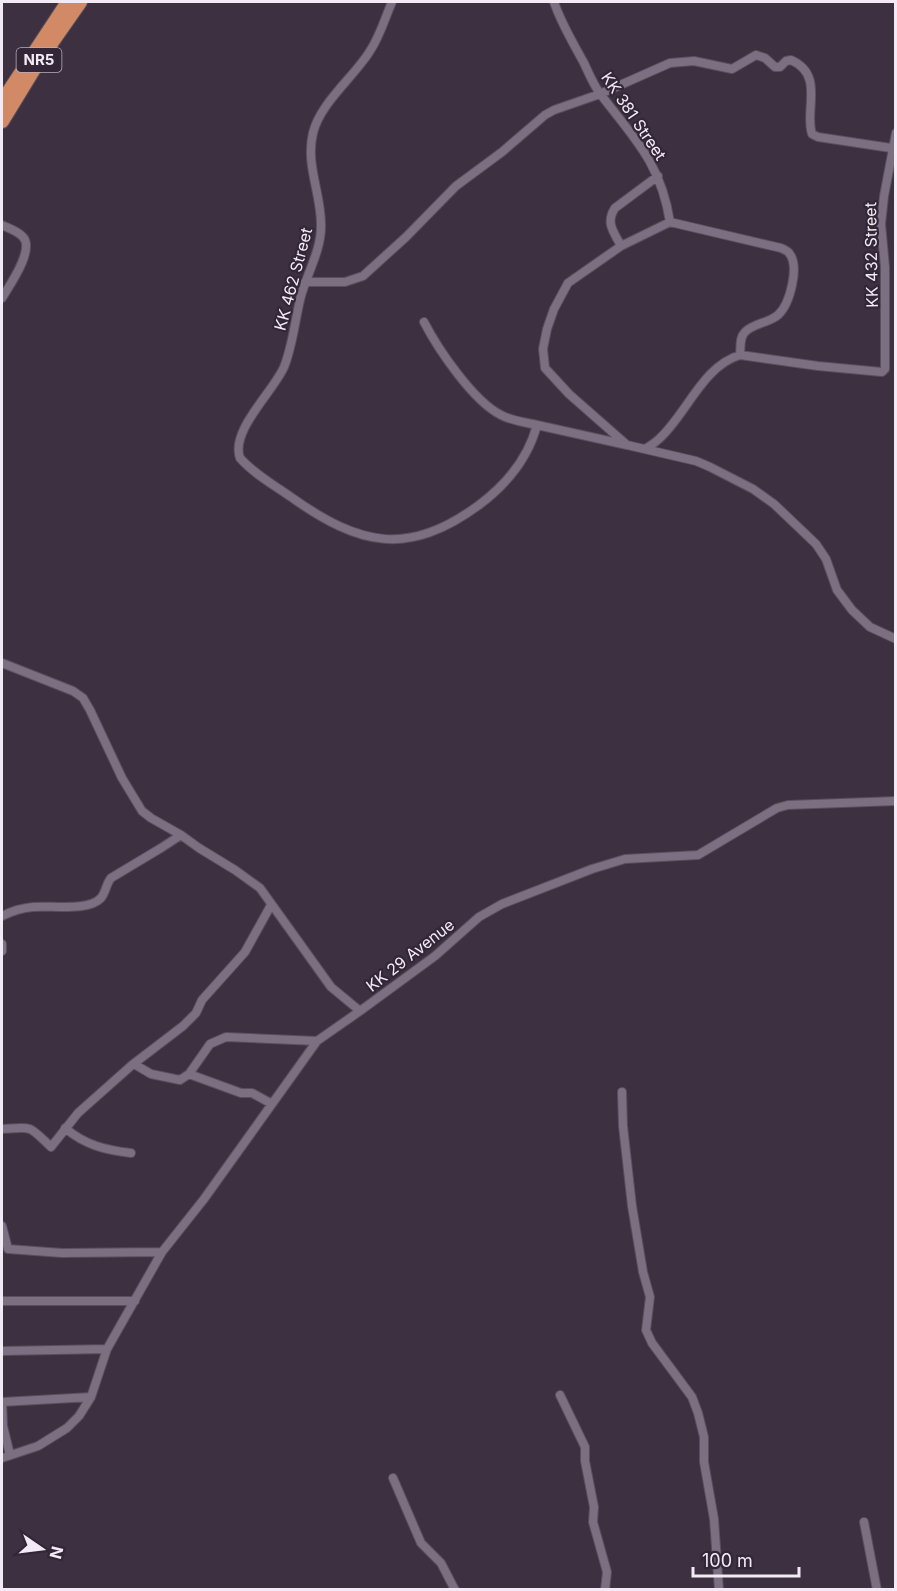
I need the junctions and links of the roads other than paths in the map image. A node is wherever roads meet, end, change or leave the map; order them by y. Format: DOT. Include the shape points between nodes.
graph roads {
  1 [pos="68,2"];
  2 [pos="80,2"];
  3 [pos="392,2"];
  4 [pos="554,2"];
  5 [pos="600,94"];
  6 [pos="2,102"];
  7 [pos="2,121"];
  8 [pos="896,133"];
  9 [pos="891,148"];
  10 [pos="658,176"];
  11 [pos="670,222"];
  12 [pos="2,225"];
  13 [pos="621,246"];
  14 [pos="885,267"];
  15 [pos="896,268"];
  16 [pos="305,282"];
  17 [pos="2,298"];
  18 [pos="424,322"];
  19 [pos="886,352"];
  20 [pos="896,354"];
  21 [pos="740,355"];
  22 [pos="537,425"];
  23 [pos="627,445"];
  24 [pos="645,449"];
  25 [pos="896,639"];
  26 [pos="2,663"];
  27 [pos="896,801"];
  28 [pos="180,835"];
  29 [pos="271,905"];
  30 [pos="2,916"];
  31 [pos="2,944"];
  32 [pos="2,951"];
  33 [pos="360,1011"];
  34 [pos="317,1041"];
  35 [pos="134,1064"];
  36 [pos="189,1074"];
  37 [pos="622,1092"];
  38 [pos="272,1104"];
  39 [pos="65,1128"];
  40 [pos="2,1129"];
  41 [pos="131,1152"];
  42 [pos="2,1226"];
  43 [pos="162,1252"];
  44 [pos="2,1301"];
  45 [pos="135,1301"];
  46 [pos="107,1349"];
  47 [pos="2,1351"];
  48 [pos="560,1395"];
  49 [pos="91,1397"];
  50 [pos="2,1402"];
  51 [pos="10,1455"];
  52 [pos="2,1458"];
  53 [pos="393,1478"];
  54 [pos="864,1522"];
  55 [pos="455,1590"];
  56 [pos="605,1590"];
  57 [pos="719,1590"];
  58 [pos="877,1590"];
  1 -- 6 [label="highway, NR5"];
  2 -- 7 [label="highway, NR5"];
  3 -- 16 [label="street, KK 462 Street" via="370,52 316,122 310,153 321,230"];
  4 -- 5 [label="street, KK 381 Street"];
  5 -- 9 [label="street" via="682,61 732,69 756,55 775,67 791,60 802,66 811,86 812,134"];
  5 -- 10 [label="street, KK 381 Street" via="631,130"];
  5 -- 16 [label="street" via="554,110 536,122 456,186 363,276 345,282"];
  8 -- 9 [label="street, KK 432 Street"];
  9 -- 14 [label="street, KK 432 Street" via="881,224"];
  10 -- 11 [label="street, KK 381 Street"];
  10 -- 13 [label="street" via="611,214 610,223"];
  11 -- 13 [label="street"];
  11 -- 21 [label="street" via="789,252 792,286 788,299 778,316 746,331"];
  12 -- 17 [label="street" via="23,237 26,253"];
  13 -- 23 [label="street" via="562,291 547,329 543,359 556,381"];
  14 -- 15 [label="street"];
  14 -- 19 [label="street, KK 432 Street"];
  16 -- 22 [label="street, KK 462 Street" via="284,367 245,427 238,452 245,464 302,505 337,526 366,537 418,536 451,524 491,496 522,460"];
  18 -- 22 [label="street" via="453,367 486,405 503,417"];
  19 -- 20 [label="street"];
  19 -- 21 [label="street, KK 432 Street" via="882,372"];
  21 -- 24 [label="street" via="714,372 663,435"];
  22 -- 23 [label="street"];
  23 -- 24 [label="street"];
  24 -- 25 [label="street" via="710,466 774,504 816,544 837,590 852,610 870,627"];
  26 -- 28 [label="street, KK 29 Avenue" via="83,698 138,806"];
  27 -- 33 [label="street, KK 29 Avenue" via="788,805 698,855 626,859 519,897 479,917 435,956"];
  28 -- 29 [label="street, KK 29 Avenue" via="260,888"];
  28 -- 30 [label="street" via="111,878 97,901 82,907 33,907"];
  29 -- 33 [label="street, KK 29 Avenue" via="331,987"];
  29 -- 35 [label="street" via="245,952 202,1000 196,1013"];
  31 -- 32 [label="street"];
  33 -- 34 [label="street"];
  34 -- 36 [label="street" via="226,1037 210,1044"];
  34 -- 38 [label="street"];
  35 -- 36 [label="street" via="151,1074 180,1080"];
  35 -- 39 [label="street"];
  36 -- 38 [label="street" via="241,1093 252,1093"];
  37 -- 57 [label="street" via="632,1206 650,1297 646,1330 692,1397 698,1413 714,1519"];
  38 -- 43 [label="street"];
  39 -- 40 [label="street" via="51,1147 28,1127"];
  39 -- 41 [label="street" via="90,1145"];
  42 -- 43 [label="street" via="8,1249"];
  43 -- 45 [label="street"];
  44 -- 45 [label="street"];
  45 -- 46 [label="street"];
  46 -- 47 [label="street"];
  46 -- 49 [label="street"];
  48 -- 56 [label="street" via="585,1447 593,1522 607,1572"];
  49 -- 50 [label="street"];
  49 -- 51 [label="street" via="67,1428 38,1446"];
  50 -- 51 [label="street"];
  51 -- 52 [label="street"];
  53 -- 55 [label="street" via="421,1542 441,1563"];
  54 -- 58 [label="street"];
}
